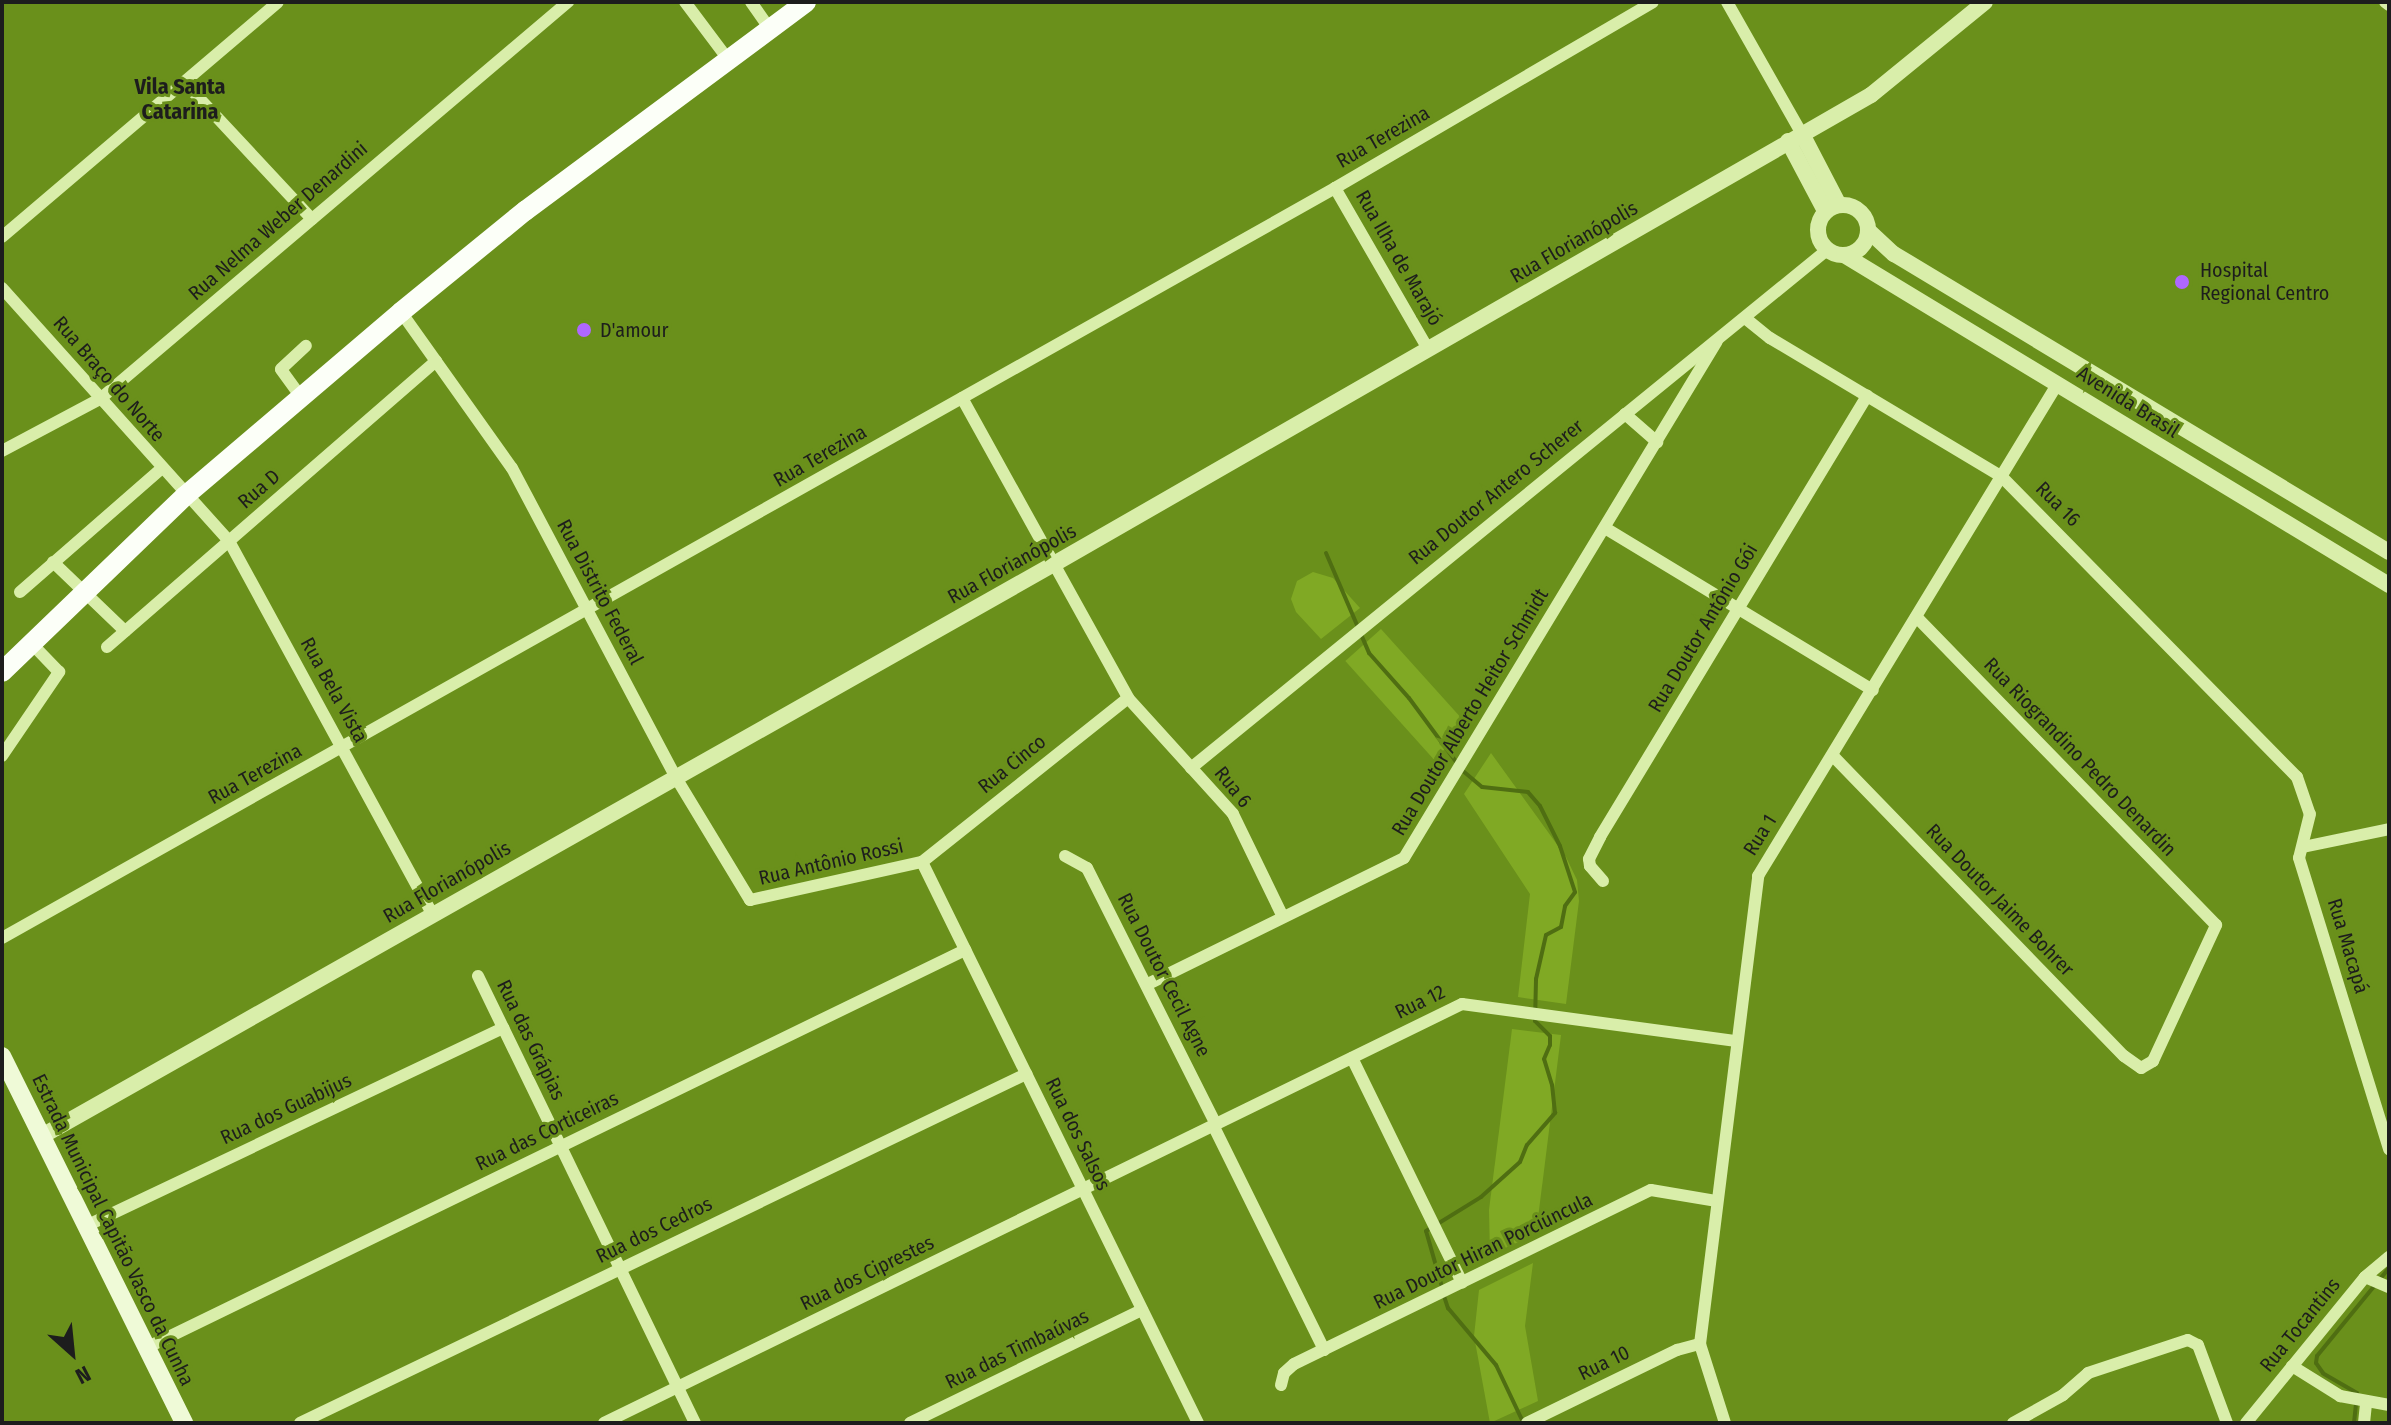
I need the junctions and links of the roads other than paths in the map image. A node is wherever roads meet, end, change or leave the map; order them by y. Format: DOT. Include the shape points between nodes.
graph roads {
  1 [pos="278,2"];
  2 [pos="568,2"];
  3 [pos="685,2"];
  4 [pos="751,2"];
  5 [pos="806,2"];
  6 [pos="1653,2"];
  7 [pos="1727,2"];
  8 [pos="1985,2"];
  9 [pos="769,28"];
  10 [pos="727,58"];
  11 [pos="185,83"];
  12 [pos="1795,137"];
  13 [pos="1335,188"];
  14 [pos="1832,208"];
  15 [pos="312,219"];
  16 [pos="1870,232"];
  17 [pos="2,237"];
  18 [pos="1836,253"];
  19 [pos="2,288"];
  20 [pos="401,312"];
  21 [pos="1745,318"];
  22 [pos="1717,341"];
  23 [pos="306,346"];
  24 [pos="1428,349"];
  25 [pos="436,361"];
  26 [pos="2058,383"];
  27 [pos="1867,396"];
  28 [pos="301,397"];
  29 [pos="962,398"];
  30 [pos="100,399"];
  31 [pos="2146,405"];
  32 [pos="1625,414"];
  33 [pos="2132,428"];
  34 [pos="1657,442"];
  35 [pos="2,451"];
  36 [pos="161,469"];
  37 [pos="2002,477"];
  38 [pos="185,496"];
  39 [pos="1605,528"];
  40 [pos="229,541"];
  41 [pos="2389,552"];
  42 [pos="53,562"];
  43 [pos="1054,564"];
  44 [pos="2389,585"];
  45 [pos="20,592"];
  46 [pos="85,593"];
  47 [pos="1738,609"];
  48 [pos="586,611"];
  49 [pos="1916,617"];
  50 [pos="125,631"];
  51 [pos="32,644"];
  52 [pos="107,647"];
  53 [pos="2,672"];
  54 [pos="1873,690"];
  55 [pos="1128,698"];
  56 [pos="343,747"];
  57 [pos="2,756"];
  58 [pos="1833,756"];
  59 [pos="1191,768"];
  60 [pos="675,776"];
  61 [pos="2297,777"];
  62 [pos="2389,829"];
  63 [pos="2303,847"];
  64 [pos="1065,856"];
  65 [pos="922,862"];
  66 [pos="1603,881"];
  67 [pos="750,900"];
  68 [pos="432,913"];
  69 [pos="1283,917"];
  70 [pos="2,938"];
  71 [pos="965,950"];
  72 [pos="478,976"];
  73 [pos="1148,984"];
  74 [pos="503,1028"];
  75 [pos="1737,1041"];
  76 [pos="2,1056"];
  77 [pos="1352,1058"];
  78 [pos="2141,1068"];
  79 [pos="1026,1074"];
  80 [pos="1214,1125"];
  81 [pos="42,1136"];
  82 [pos="561,1146"];
  83 [pos="2389,1149"];
  84 [pos="1146,1158"];
  85 [pos="1083,1190"];
  86 [pos="1717,1201"];
  87 [pos="86,1226"];
  88 [pos="2389,1257"];
  89 [pos="620,1269"];
  90 [pos="2365,1277"];
  91 [pos="1462,1283"];
  92 [pos="2389,1287"];
  93 [pos="1142,1310"];
  94 [pos="1700,1344"];
  95 [pos="146,1348"];
  96 [pos="1324,1350"];
  97 [pos="2292,1366"];
  98 [pos="1281,1385"];
  99 [pos="678,1387"];
  100 [pos="2366,1403"];
  101 [pos="2389,1405"];
  102 [pos="184,1423"];
  103 [pos="300,1423"];
  104 [pos="604,1423"];
  105 [pos="695,1423"];
  106 [pos="910,1423"];
  107 [pos="1198,1423"];
  108 [pos="1527,1423"];
  109 [pos="1725,1423"];
  110 [pos="2013,1423"];
  111 [pos="2227,1423"];
  112 [pos="2246,1423"];
  113 [pos="2364,1423"];
  1 -- 11 [label="street"];
  2 -- 15 [label="street, Rua Nelma Weber Denardini"];
  3 -- 10 [label="street"];
  4 -- 9 [label="street"];
  5 -- 9 [label="highway"];
  6 -- 13 [label="street, Rua Terezina"];
  7 -- 12 [label="street"];
  8 -- 12 [label="street, Rua Florianópolis" via="1886,84"];
  9 -- 10 [label="highway"];
  10 -- 20 [label="highway"];
  11 -- 15 [label="street"];
  11 -- 17 [label="street"];
  12 -- 14 [label="street, Avenida Brasil"];
  12 -- 24 [label="street, Rua Florianópolis"];
  13 -- 24 [label="street, Rua Ilha de Marajó"];
  13 -- 29 [label="street, Rua Terezina"];
  14 -- 16 [label="street, Avenida Brasil" via="1852,206 1862,213"];
  14 -- 18 [label="street, Avenida Brasil" via="1818,222 1818,238"];
  15 -- 30 [label="street, Rua Nelma Weber Denardini"];
  16 -- 18 [label="street" via="1864,245"];
  16 -- 31 [label="street, Avenida Brasil" via="1894,254"];
  18 -- 21 [label="street, Rua Doutor Antero Scherer"];
  18 -- 26 [label="street, Avenida Brasil"];
  19 -- 30 [label="street, Rua Braço do Norte"];
  20 -- 25 [label="street, Rua Distrito Federal"];
  20 -- 28 [label="highway"];
  21 -- 22 [label="street, Rua Doutor Antero Scherer"];
  21 -- 27 [label="street, Rua 16"];
  22 -- 32 [label="street, Rua Doutor Antero Scherer"];
  22 -- 34 [label="street, Rua Doutor Alberto Heitor Schmidt"];
  23 -- 28 [label="street" via="281,369"];
  24 -- 43 [label="street, Rua Florianópolis"];
  25 -- 40 [label="street, Rua D"];
  25 -- 48 [label="street, Rua Distrito Federal" via="512,468"];
  26 -- 33 [label="street, Avenida Brasil"];
  26 -- 37 [label="street, Rua 1"];
  27 -- 37 [label="street, Rua 16"];
  27 -- 47 [label="street, Rua Doutor Antônio Gói"];
  28 -- 38 [label="highway"];
  29 -- 43 [label="street, Rua 6"];
  29 -- 48 [label="street, Rua Terezina"];
  30 -- 35 [label="street, Rua Nelma Weber Denardini"];
  30 -- 36 [label="street, Rua Braço do Norte"];
  31 -- 33 [label="street"];
  31 -- 41 [label="street, Avenida Brasil"];
  32 -- 34 [label="street"];
  32 -- 59 [label="street, Rua Doutor Antero Scherer"];
  33 -- 44 [label="street, Avenida Brasil"];
  34 -- 39 [label="street, Rua Doutor Alberto Heitor Schmidt"];
  36 -- 38 [label="street, Rua Braço do Norte"];
  36 -- 42 [label="street"];
  37 -- 49 [label="street, Rua 1"];
  37 -- 61 [label="street, Rua 16"];
  38 -- 40 [label="street, Rua Bela Vista"];
  38 -- 46 [label="highway"];
  39 -- 47 [label="street"];
  39 -- 69 [label="street, Rua Doutor Alberto Heitor Schmidt" via="1404,858"];
  40 -- 50 [label="street, Rua D"];
  40 -- 56 [label="street, Rua Bela Vista"];
  42 -- 45 [label="street"];
  42 -- 46 [label="street"];
  43 -- 55 [label="street, Rua 6"];
  43 -- 60 [label="street, Rua Florianópolis"];
  46 -- 50 [label="street"];
  46 -- 51 [label="highway"];
  47 -- 54 [label="street"];
  47 -- 66 [label="street, Rua Doutor Antônio Gói" via="1589,859"];
  48 -- 56 [label="street, Rua Terezina"];
  48 -- 60 [label="street, Rua Distrito Federal"];
  49 -- 54 [label="street, Rua 1"];
  49 -- 78 [label="street, Rua Riograndino Pedro Denardin" via="2216,925 2165,1040 2153,1061"];
  50 -- 52 [label="street, Rua D"];
  51 -- 53 [label="highway"];
  51 -- 57 [label="street" via="59,672"];
  54 -- 58 [label="street, Rua 1"];
  55 -- 59 [label="street, Rua 6"];
  55 -- 65 [label="street, Rua Cinco"];
  56 -- 68 [label="street, Rua Bela Vista"];
  56 -- 70 [label="street, Rua Terezina"];
  58 -- 75 [label="street, Rua 1" via="1758,876"];
  58 -- 78 [label="street, Rua Doutor Jaime Bohrer"];
  59 -- 69 [label="street, Rua 6" via="1233,814"];
  60 -- 67 [label="street, Rua Distrito Federal"];
  60 -- 68 [label="street, Rua Florianópolis"];
  61 -- 63 [label="street, Rua Macapá" via="2310,814"];
  62 -- 63 [label="street"];
  63 -- 83 [label="street, Rua Macapá" via="2299,858"];
  64 -- 73 [label="street, Rua Doutor Cecil Agne" via="1087,868"];
  65 -- 67 [label="street, Rua Antônio Rossi"];
  65 -- 71 [label="street, Rua dos Salsos"];
  68 -- 81 [label="street, Rua Florianópolis"];
  69 -- 73 [label="street, Rua Doutor Alberto Heitor Schmidt"];
  71 -- 79 [label="street, Rua dos Salsos"];
  71 -- 82 [label="street, Rua das Corticeiras"];
  72 -- 74 [label="street, Rua das Grápias"];
  73 -- 80 [label="street, Rua Doutor Cecil Agne"];
  74 -- 82 [label="street, Rua das Grápias"];
  74 -- 87 [label="street, Rua dos Guabijus"];
  75 -- 77 [label="street, Rua 12" via="1462,1004"];
  75 -- 86 [label="street, Rua 1"];
  76 -- 81 [label="main road, Estrada Municipal Capitão Vasco da Cunha"];
  77 -- 80 [label="street, Rua 12"];
  77 -- 91 [label="street"];
  79 -- 85 [label="street, Rua dos Salsos"];
  79 -- 89 [label="street, Rua dos Cedros"];
  80 -- 84 [label="street, Rua 12"];
  80 -- 96 [label="street, Rua Doutor Cecil Agne"];
  81 -- 87 [label="main road, Estrada Municipal Capitão Vasco da Cunha"];
  82 -- 89 [label="street, Rua das Grápias"];
  82 -- 95 [label="street, Rua das Corticeiras"];
  84 -- 85 [label="street, Rua dos Ciprestes"];
  85 -- 93 [label="street, Rua dos Salsos"];
  85 -- 99 [label="street, Rua dos Ciprestes"];
  86 -- 91 [label="street, Rua Doutor Hiran Porciúncula" via="1651,1190"];
  86 -- 94 [label="street, Rua 1"];
  87 -- 95 [label="main road, Estrada Municipal Capitão Vasco da Cunha"];
  88 -- 90 [label="street, Rua Tocantins"];
  89 -- 99 [label="street, Rua das Grápias"];
  89 -- 103 [label="street, Rua dos Cedros"];
  90 -- 92 [label="street"];
  90 -- 97 [label="street, Rua Tocantins"];
  91 -- 96 [label="street, Rua Doutor Hiran Porciúncula"];
  93 -- 106 [label="street, Rua das Timbaúvas"];
  93 -- 107 [label="street, Rua dos Salsos"];
  94 -- 108 [label="street, Rua 10" via="1687,1345"];
  94 -- 109 [label="street, Rua 1"];
  95 -- 102 [label="main road, Estrada Municipal Capitão Vasco da Cunha"];
  96 -- 98 [label="street, Rua Doutor Hiran Porciúncula" via="1294,1364"];
  97 -- 100 [label="street" via="2340,1396"];
  97 -- 112 [label="street, Rua Tocantins"];
  99 -- 104 [label="street, Rua dos Ciprestes"];
  99 -- 105 [label="street, Rua das Grápias"];
  100 -- 101 [label="street"];
  100 -- 113 [label="street"];
  110 -- 111 [label="street" via="2063,1395 2088,1373 2188,1340 2198,1345"];
}
